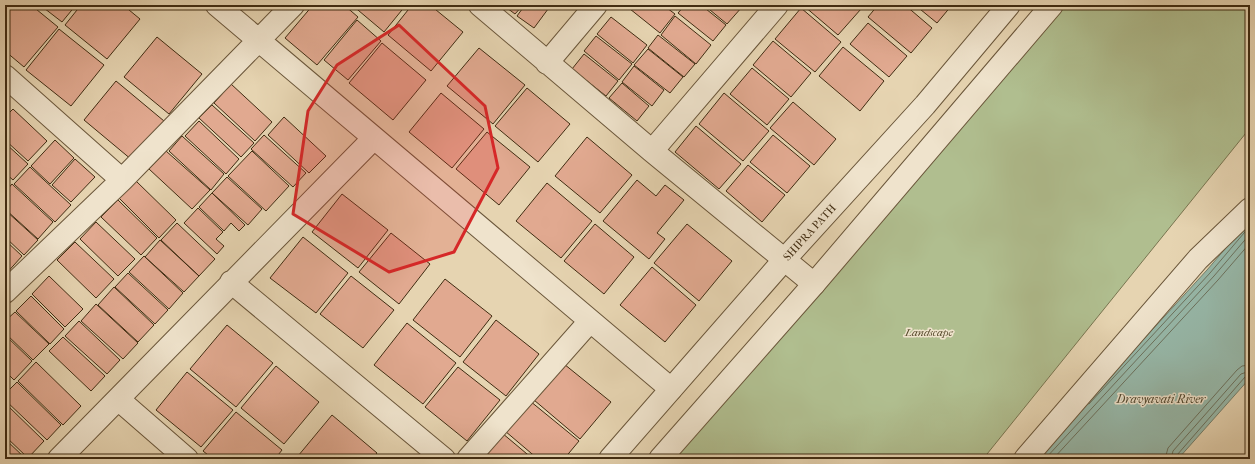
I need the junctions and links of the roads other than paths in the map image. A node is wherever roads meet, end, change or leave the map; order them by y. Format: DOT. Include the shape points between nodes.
graph roads {
  1 [pos="217,5"];
  2 [pos="293,5"];
  3 [pos="480,5"];
  4 [pos="596,5"];
  5 [pos="777,5"];
  6 [pos="1009,5"];
  7 [pos="1052,5"];
  8 [pos="258,41"];
  9 [pos="547,63"];
  10 [pos="7,81"];
  11 [pos="374,138"];
  12 [pos="652,151"];
  13 [pos="122,180"];
  14 [pos="1250,209"];
  15 [pos="784,260"];
  16 [pos="231,282"];
  17 [pos="814,284"];
  18 [pos="5,292"];
  19 [pos="590,321"];
  20 [pos="671,389"];
  21 [pos="118,399"];
  22 [pos="59,459"];
  23 [pos="187,459"];
  24 [pos="444,459"];
  25 [pos="468,459"];
  26 [pos="610,459"];
  27 [pos="660,459"];
  28 [pos="1026,459"];
  1 -- 8 [label="street"];
  2 -- 8 [label="street"];
  3 -- 9 [label="street"];
  4 -- 9 [label="street"];
  5 -- 12 [label="street"];
  6 -- 15 [label="street, SHIPRA PATH" via="925,105"];
  7 -- 17 [label="street"];
  8 -- 11 [label="street"];
  8 -- 13 [label="street"];
  9 -- 12 [label="street"];
  10 -- 13 [label="street"];
  11 -- 16 [label="street"];
  11 -- 19 [label="street"];
  12 -- 15 [label="street"];
  13 -- 18 [label="street"];
  14 -- 28 [label="street" via="1198,259"];
  15 -- 17 [label="street"];
  15 -- 20 [label="street, SHIPRA PATH"];
  16 -- 21 [label="street"];
  16 -- 24 [label="street"];
  17 -- 27 [label="street"];
  19 -- 20 [label="street"];
  19 -- 25 [label="street"];
  20 -- 26 [label="street, SHIPRA PATH"];
  21 -- 22 [label="street"];
  21 -- 23 [label="street"];
}
